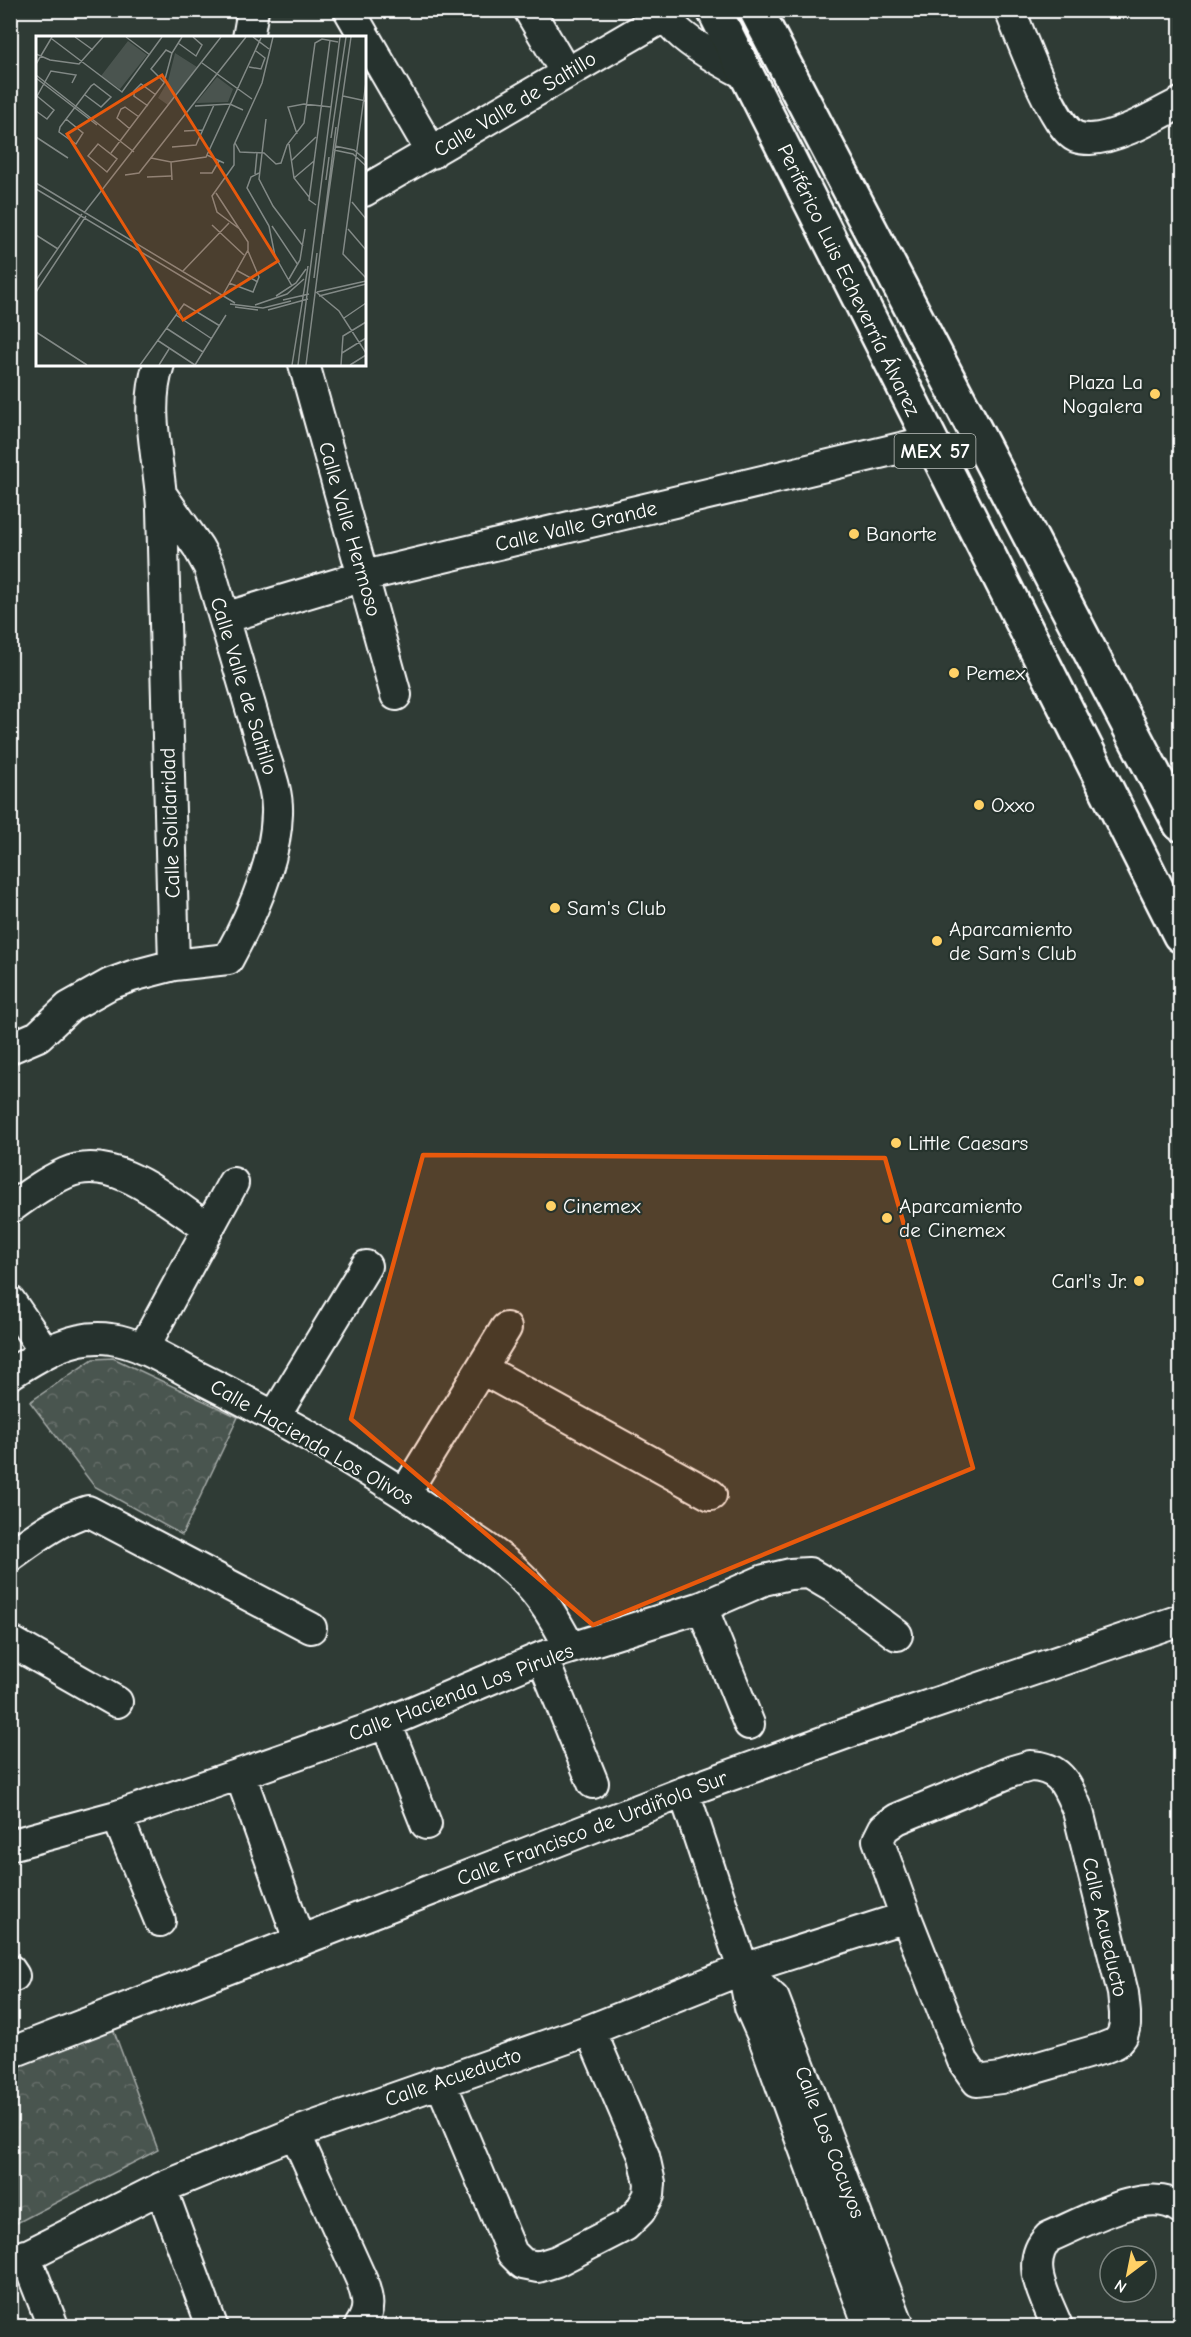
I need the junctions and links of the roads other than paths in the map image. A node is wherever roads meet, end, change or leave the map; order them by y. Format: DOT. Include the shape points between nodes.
graph roads {
  1 [pos="253,10"];
  2 [pos="350,10"];
  3 [pos="529,10"];
  4 [pos="714,10"];
  5 [pos="756,10"];
  6 [pos="1010,10"];
  7 [pos="664,13"];
  8 [pos="248,36"];
  9 [pos="365,36"];
  10 [pos="366,38"];
  11 [pos="566,73"];
  12 [pos="747,75"];
  13 [pos="1180,103"];
  14 [pos="432,153"];
  15 [pos="366,190"];
  16 [pos="158,366"];
  17 [pos="305,366"];
  18 [pos="930,441"];
  19 [pos="161,494"];
  20 [pos="364,576"];
  21 [pos="224,618"];
  22 [pos="396,695"];
  23 [pos="1180,824"];
  24 [pos="1180,934"];
  25 [pos="174,965"];
  26 [pos="10,1048"];
  27 [pos="233,1183"];
  28 [pos="10,1208"];
  29 [pos="208,1228"];
  30 [pos="366,1266"];
  31 [pos="10,1301"];
  32 [pos="506,1328"];
  33 [pos="143,1349"];
  34 [pos="45,1352"];
  35 [pos="482,1369"];
  36 [pos="10,1374"];
  37 [pos="275,1416"];
  38 [pos="405,1493"];
  39 [pos="711,1495"];
  40 [pos="10,1556"];
  41 [pos="702,1607"];
  42 [pos="1180,1620"];
  43 [pos="311,1628"];
  44 [pos="897,1635"];
  45 [pos="10,1641"];
  46 [pos="570,1648"];
  47 [pos="542,1657"];
  48 [pos="117,1702"];
  49 [pos="387,1723"];
  50 [pos="749,1724"];
  51 [pos="240,1774"];
  52 [pos="593,1783"];
  53 [pos="684,1792"];
  54 [pos="117,1815"];
  55 [pos="426,1824"];
  56 [pos="10,1845"];
  57 [pos="906,1917"];
  58 [pos="160,1921"];
  59 [pos="298,1940"];
  60 [pos="743,1969"];
  61 [pos="590,2030"];
  62 [pos="10,2052"];
  63 [pos="440,2081"];
  64 [pos="295,2133"];
  65 [pos="162,2188"];
  66 [pos="1180,2208"];
  67 [pos="18,2260"];
  68 [pos="53,2326"];
  69 [pos="212,2326"];
  70 [pos="360,2326"];
  71 [pos="868,2326"];
  72 [pos="899,2326"];
  73 [pos="1057,2326"];
  1 -- 8 [label="street"];
  2 -- 9 [label="street"];
  3 -- 11 [label="street"];
  4 -- 12 [label="main road, Periférico Luis Echeverría Álvarez / MEX 57"];
  5 -- 23 [label="main road, Periférico Luis Echeverría Álvarez / MEX 57"];
  6 -- 13 [label="street" via="1050,103 1075,137 1110,135"];
  7 -- 11 [label="street, Calle Valle de Saltillo"];
  7 -- 12 [label="street, Calle Valle de Saltillo" via="680,33"];
  10 -- 14 [label="street"];
  11 -- 14 [label="street, Calle Valle de Saltillo"];
  12 -- 18 [label="main road, Periférico Luis Echeverría Álvarez / MEX 57"];
  14 -- 15 [label="street, Calle Valle de Saltillo"];
  16 -- 19 [label="street, Calle Valle de Saltillo" via="152,410"];
  17 -- 20 [label="street, Calle Valle Hermoso"];
  18 -- 20 [label="street, Calle Valle Grande"];
  18 -- 24 [label="main road, Periférico Luis Echeverría Álvarez / MEX 57"];
  19 -- 21 [label="street, Calle Valle de Saltillo" via="209,567"];
  19 -- 25 [label="street, Calle Solidaridad"];
  20 -- 21 [label="street, Calle Valle Grande"];
  20 -- 22 [label="street, Calle Valle Hermoso"];
  21 -- 25 [label="street, Calle Valle de Saltillo" via="274,784 278,812 266,869 247,922 228,959"];
  25 -- 26 [label="street" via="132,976 90,994 69,1007 38,1036"];
  27 -- 29 [label="street"];
  28 -- 29 [label="street" via="68,1173 94,1167 124,1175"];
  29 -- 33 [label="street"];
  30 -- 37 [label="street"];
  31 -- 34 [label="street"];
  32 -- 35 [label="street"];
  33 -- 34 [label="street, Calle Hacienda Los Olivos" via="93,1338"];
  33 -- 37 [label="street, Calle Hacienda Los Olivos"];
  34 -- 36 [label="street, Calle Hacienda Los Olivos"];
  35 -- 38 [label="street"];
  35 -- 39 [label="street"];
  37 -- 38 [label="street, Calle Hacienda Los Olivos"];
  38 -- 46 [label="street, Calle Hacienda Los Olivos" via="505,1562 554,1615"];
  40 -- 43 [label="street" via="70,1516 88,1511"];
  41 -- 44 [label="street, Calle Hacienda Los Pirules" via="764,1580 809,1573"];
  41 -- 46 [label="street, Calle Hacienda Los Pirules"];
  41 -- 50 [label="street"];
  42 -- 53 [label="street, Calle Francisco de Urdiñola Sur"];
  45 -- 48 [label="street"];
  46 -- 47 [label="street, Calle Hacienda Los Pirules"];
  47 -- 49 [label="street, Calle Hacienda Los Pirules"];
  47 -- 52 [label="street"];
  49 -- 51 [label="street, Calle Hacienda Los Pirules"];
  49 -- 55 [label="street"];
  51 -- 54 [label="street, Calle Hacienda Los Pirules"];
  51 -- 59 [label="street"];
  53 -- 59 [label="street, Calle Francisco de Urdiñola Sur"];
  53 -- 60 [label="street, Calle Los Cocuyos"];
  54 -- 56 [label="street, Calle Hacienda Los Pirules"];
  54 -- 58 [label="street"];
  57 -- 57 [label="street, Calle Acueducto" via="963,2061 977,2081 1001,2078 1101,2049 1122,2036 1125,2013 1120,1982 1078,1812 1057,1773 1043,1766 1013,1771 884,1828 880,1848"];
  57 -- 60 [label="street, Calle Acueducto"];
  59 -- 62 [label="street, Calle Francisco de Urdiñola Sur"];
  60 -- 61 [label="street, Calle Acueducto"];
  60 -- 71 [label="street, Calle Los Cocuyos" via="750,2007"];
  60 -- 72 [label="street, Calle Los Cocuyos" via="774,1999"];
  61 -- 63 [label="street, Calle Acueducto"];
  61 -- 63 [label="street" via="644,2157 649,2195 625,2226 558,2261 538,2267 523,2264 512,2253"];
  63 -- 64 [label="street, Calle Acueducto"];
  64 -- 65 [label="street, Calle Acueducto"];
  64 -- 70 [label="street" via="362,2281 369,2303"];
  65 -- 67 [label="street, Calle Acueducto"];
  65 -- 69 [label="street"];
  66 -- 73 [label="street" via="1166,2200 1148,2199 1049,2237 1036,2258 1038,2276"];
  67 -- 68 [label="street"];
}
